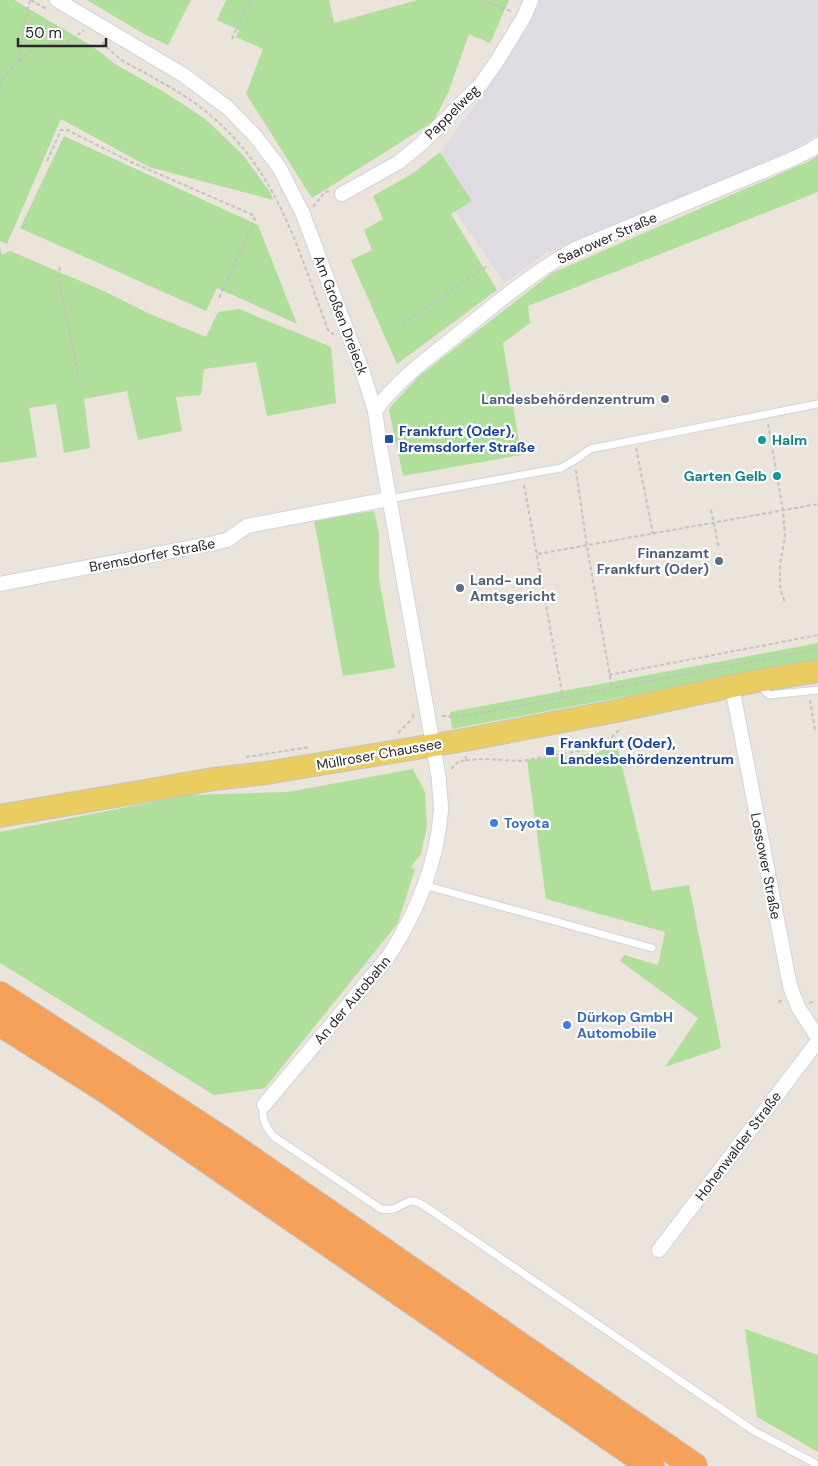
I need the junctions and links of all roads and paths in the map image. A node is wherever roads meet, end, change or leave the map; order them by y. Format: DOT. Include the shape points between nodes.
graph roads {
  1 [pos="31,0"];
  2 [pos="249,0"];
  3 [pos="483,0"];
  4 [pos="531,0"];
  5 [pos="55,7"];
  6 [pos="524,17"];
  7 [pos="76,27"];
  8 [pos="88,27"];
  9 [pos="232,39"];
  10 [pos="100,41"];
  11 [pos="19,62"];
  12 [pos="0,86"];
  13 [pos="818,145"];
  14 [pos="46,161"];
  15 [pos="342,194"];
  16 [pos="302,212"];
  17 [pos="488,266"];
  18 [pos="60,267"];
  19 [pos="218,300"];
  20 [pos="402,323"];
  21 [pos="338,338"];
  22 [pos="78,378"];
  23 [pos="818,404"];
  24 [pos="376,411"];
  25 [pos="766,414"];
  26 [pos="634,440"];
  27 [pos="575,460"];
  28 [pos="522,475"];
  29 [pos="389,499"];
  30 [pos="818,504"];
  31 [pos="711,510"];
  32 [pos="783,510"];
  33 [pos="714,523"];
  34 [pos="653,534"];
  35 [pos="587,546"];
  36 [pos="719,548"];
  37 [pos="538,554"];
  38 [pos="0,584"];
  39 [pos="785,604"];
  40 [pos="818,635"];
  41 [pos="818,649"];
  42 [pos="818,670"];
  43 [pos="609,675"];
  44 [pos="756,682"];
  45 [pos="732,687"];
  46 [pos="612,688"];
  47 [pos="818,690"];
  48 [pos="808,691"];
  49 [pos="563,698"];
  50 [pos="459,717"];
  51 [pos="625,724"];
  52 [pos="815,730"];
  53 [pos="433,745"];
  54 [pos="466,760"];
  55 [pos="0,816"];
  56 [pos="424,885"];
  57 [pos="652,948"];
  58 [pos="0,995"];
  59 [pos="0,1023"];
  60 [pos="818,1038"];
  61 [pos="818,1042"];
  62 [pos="264,1105"];
  63 [pos="659,1250"];
  64 [pos="546,1394"];
  65 [pos="818,1465"];
  66 [pos="620,1466"];
  67 [pos="651,1466"];
  68 [pos="694,1466"];
  1 -- 5 [label="path"];
  1 -- 11 [label="path"];
  2 -- 9 [label="path"];
  3 -- 6 [label="path"];
  4 -- 6 [label="street, Pappelweg"];
  5 -- 8 [label="street, Am Großen Dreieck"];
  6 -- 15 [label="street, Pappelweg" via="481,84 421,144 399,162"];
  7 -- 8 [label="path"];
  8 -- 11 [label="path" via="70,41 42,45"];
  8 -- 16 [label="street, Am Großen Dreieck" via="182,74 228,108 279,167"];
  10 -- 21 [label="path" via="120,58 208,113 231,133 273,191 290,226 328,330"];
  11 -- 12 [label="path"];
  13 -- 24 [label="street, Saarower Straße" via="790,160 575,249 547,265 417,367"];
  14 -- 19 [label="path" via="60,130 68,130 129,161 253,215 255,220"];
  15 -- 16 [label="path" via="335,190 325,192 314,206"];
  16 -- 24 [label="street, Am Großen Dreieck"];
  17 -- 20 [label="path"];
  18 -- 22 [label="path" via="58,277"];
  23 -- 25 [label="lane"];
  24 -- 29 [label="street, Am Großen Dreieck"];
  25 -- 26 [label="lane"];
  25 -- 32 [label="path"];
  26 -- 27 [label="lane" via="590,449"];
  26 -- 34 [label="path"];
  27 -- 28 [label="lane" via="561,468"];
  27 -- 35 [label="path"];
  28 -- 29 [label="lane"];
  28 -- 37 [label="path"];
  29 -- 38 [label="street, Bremsdorfer Straße" via="247,526 227,540 214,544"];
  29 -- 53 [label="street, Am Großen Dreieck"];
  30 -- 32 [label="path"];
  31 -- 33 [label="path"];
  32 -- 33 [label="path"];
  32 -- 39 [label="path" via="785,537 780,587"];
  33 -- 34 [label="path"];
  33 -- 36 [label="path"];
  34 -- 35 [label="path"];
  35 -- 37 [label="path"];
  35 -- 43 [label="path"];
  37 -- 49 [label="path"];
  40 -- 43 [label="path"];
  41 -- 46 [label="path"];
  42 -- 44 [label="main road, Müllroser Chaussee"];
  43 -- 46 [label="path"];
  44 -- 45 [label="main road, Müllroser Chaussee"];
  44 -- 48 [label="lane" via="770,695"];
  45 -- 53 [label="main road, Müllroser Chaussee"];
  45 -- 60 [label="street, Lossower Straße" via="790,986 798,1007"];
  46 -- 49 [label="path"];
  47 -- 48 [label="lane"];
  48 -- 52 [label="path"];
  49 -- 50 [label="path"];
  51 -- 54 [label="path" via="611,738 591,749 521,761"];
  53 -- 55 [label="main road, Müllroser Chaussee" via="266,773 214,778"];
  53 -- 56 [label="street, An der Autobahn" via="441,809"];
  56 -- 57 [label="lane"];
  56 -- 62 [label="street, An der Autobahn" via="415,910 388,957"];
  58 -- 68 [label="highway" via="234,1148"];
  59 -- 64 [label="highway" via="106,1090"];
  61 -- 63 [label="street, Hohenwalder Straße"];
  62 -- 65 [label="lane" via="264,1124 274,1136 381,1209 390,1210 414,1201 426,1207 754,1430"];
  64 -- 66 [label="highway"];
  64 -- 67 [label="highway"];
}
